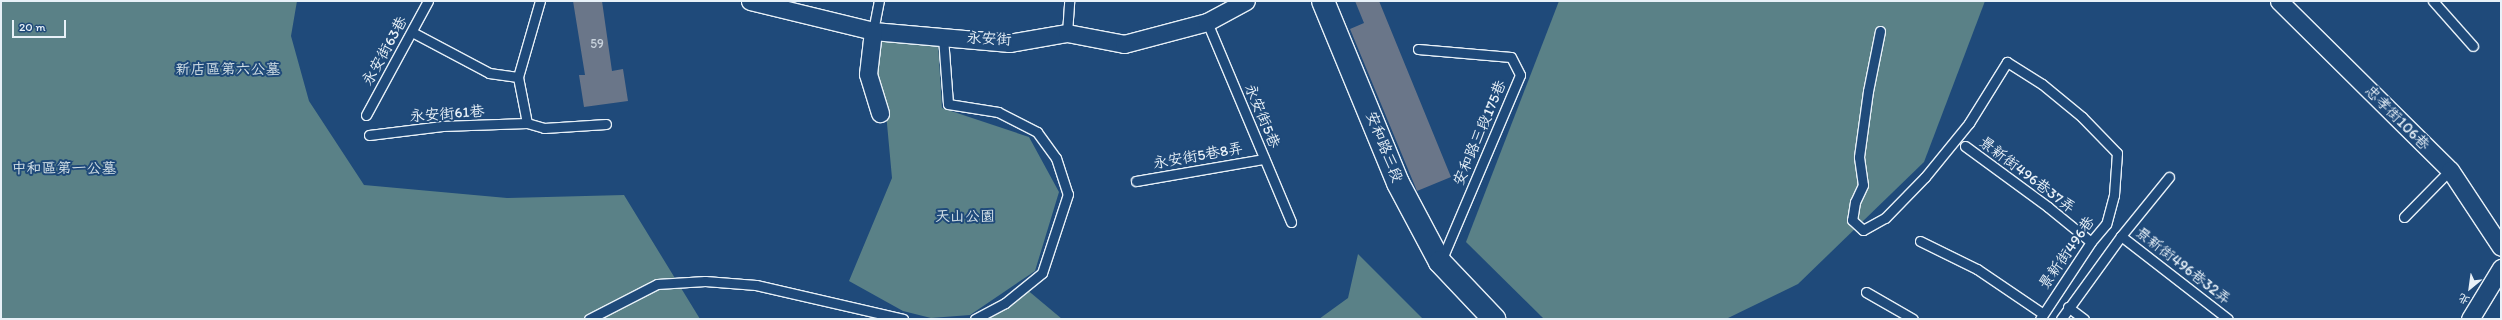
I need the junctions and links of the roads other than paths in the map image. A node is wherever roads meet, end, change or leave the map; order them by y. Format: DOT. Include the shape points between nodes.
graph roads {
  1 [pos="428,1"];
  2 [pos="540,1"];
  3 [pos="750,1"];
  4 [pos="879,1"];
  5 [pos="1069,1"];
  6 [pos="1246,1"];
  7 [pos="1323,1"];
  8 [pos="2278,1"];
  9 [pos="2433,1"];
  10 [pos="1207,22"];
  11 [pos="873,31"];
  12 [pos="1880,31"];
  13 [pos="412,32"];
  14 [pos="1068,33"];
  15 [pos="943,37"];
  16 [pos="2473,46"];
  17 [pos="1418,49"];
  18 [pos="518,77"];
  19 [pos="880,113"];
  20 [pos="366,115"];
  21 [pos="527,123"];
  22 [pos="606,124"];
  23 [pos="369,135"];
  24 [pos="1964,146"];
  25 [pos="1264,158"];
  26 [pos="2450,170"];
  27 [pos="2169,177"];
  28 [pos="1136,181"];
  29 [pos="2404,217"];
  30 [pos="1290,222"];
  31 [pos="2121,236"];
  32 [pos="1920,241"];
  33 [pos="2091,242"];
  34 [pos="2501,247"];
  35 [pos="1440,262"];
  36 [pos="2501,268"];
  37 [pos="1866,292"];
  38 [pos="2068,308"];
  39 [pos="2041,316"];
  40 [pos="589,319"];
  41 [pos="903,319"];
  42 [pos="975,319"];
  43 [pos="1494,319"];
  44 [pos="1913,319"];
  45 [pos="2061,319"];
  46 [pos="2084,319"];
  47 [pos="2228,319"];
  48 [pos="2470,319"];
  1 -- 13 [label="lane, 永安街63巷"];
  2 -- 18 [label="lane"];
  3 -- 11 [label="street, 永安街"];
  4 -- 11 [label="lane"];
  5 -- 14 [label="lane"];
  6 -- 10 [label="street, 永安街"];
  7 -- 35 [label="main road, 安和路三段" via="1398,182"];
  8 -- 26 [label="street, 忠孝街106巷"];
  9 -- 16 [label="lane"];
  10 -- 14 [label="street, 永安街" via="1124,44"];
  10 -- 25 [label="lane, 永安街5巷"];
  11 -- 15 [label="street, 永安街"];
  11 -- 19 [label="street" via="868,74"];
  12 -- 33 [label="lane, 景新街496巷" via="1859,157 1863,185 1855,202 1852,220 1863,230 1885,218 1925,177 1969,123 2007,62 2065,102 2117,153 2114,195 2106,224"];
  13 -- 18 [label="lane" via="489,74"];
  13 -- 20 [label="lane, 永安街63巷"];
  14 -- 15 [label="street, 永安街" via="1009,43"];
  15 -- 42 [label="lane" via="948,104 998,112 1037,132 1056,158 1068,194 1042,272 1005,302"];
  17 -- 35 [label="lane, 安和路三段175巷" via="1511,57 1520,75"];
  18 -- 21 [label="lane"];
  21 -- 22 [label="lane, 永安街61巷" via="544,128"];
  21 -- 23 [label="lane, 永安街61巷" via="442,126"];
  24 -- 33 [label="lane, 景新街496巷37弄"];
  25 -- 28 [label="lane, 永安街5巷8弄"];
  25 -- 30 [label="lane, 永安街5巷"];
  26 -- 29 [label="lane"];
  26 -- 34 [label="street, 忠孝街106巷"];
  27 -- 31 [label="lane"];
  31 -- 38 [label="lane"];
  31 -- 47 [label="lane, 景新街496巷32弄"];
  32 -- 39 [label="lane" via="1977,269"];
  33 -- 39 [label="lane, 景新街496巷"];
  35 -- 43 [label="main road, 安和路三段"];
  36 -- 48 [label="street"];
  37 -- 44 [label="lane"];
  38 -- 45 [label="lane"];
  38 -- 46 [label="lane"];
  40 -- 41 [label="lane" via="657,284 705,281 756,285"];
}
